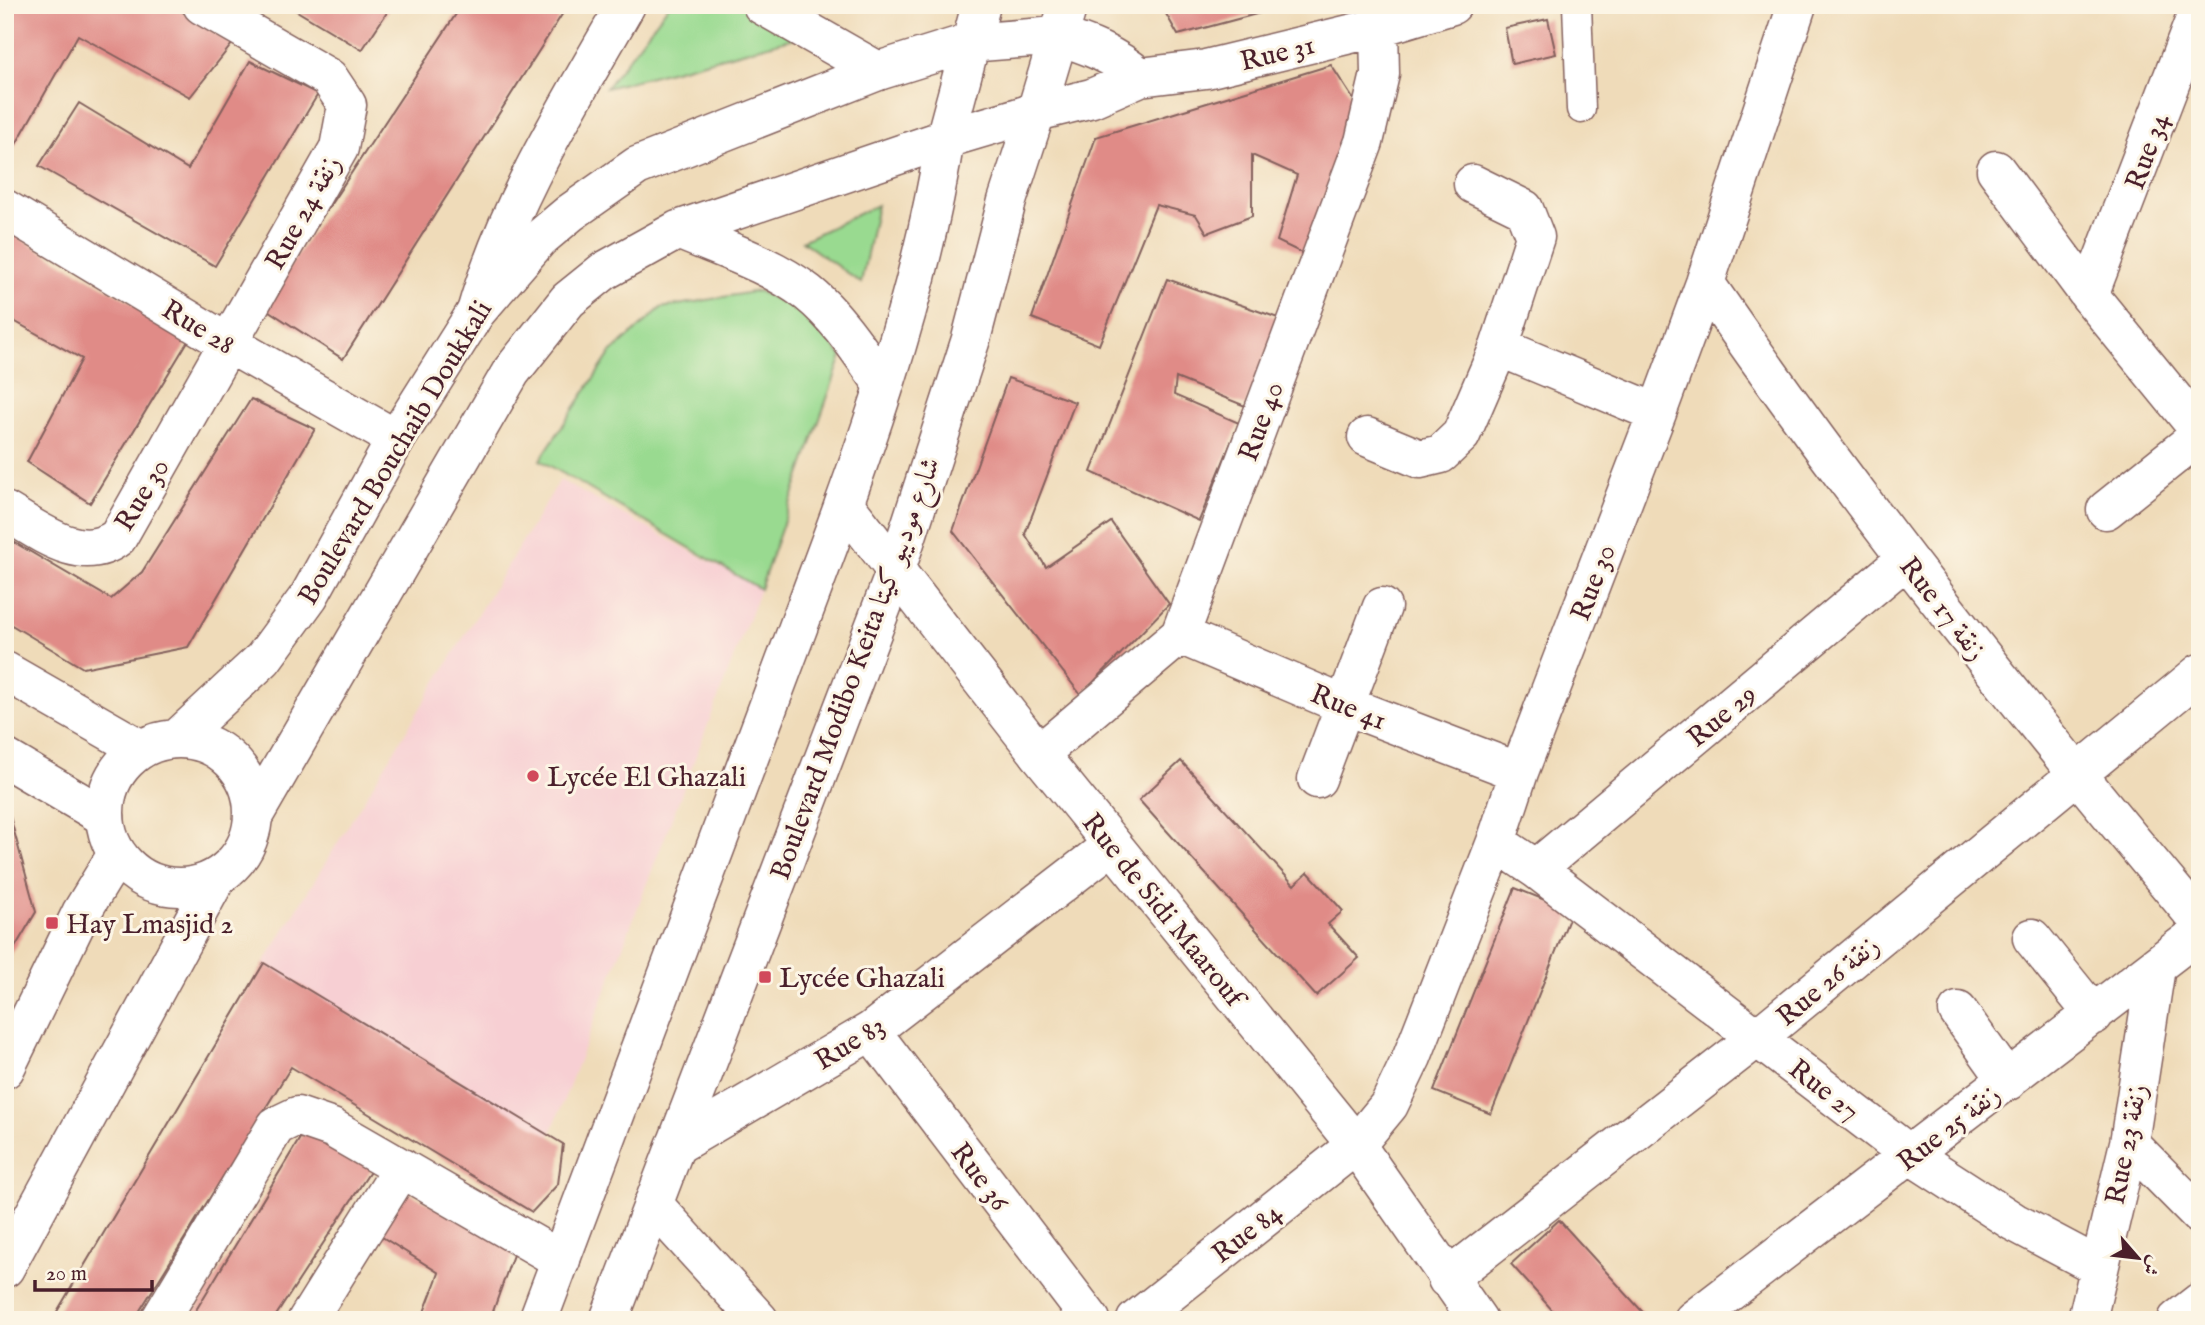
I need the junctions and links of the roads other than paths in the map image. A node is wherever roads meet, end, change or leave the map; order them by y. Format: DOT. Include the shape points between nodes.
graph roads {
  1 [pos="202,5"];
  2 [pos="626,5"];
  3 [pos="762,5"];
  4 [pos="981,5"];
  5 [pos="1452,5"];
  6 [pos="1577,5"];
  7 [pos="1797,5"];
  8 [pos="2200,6"];
  9 [pos="1062,21"];
  10 [pos="1379,27"];
  11 [pos="968,43"];
  12 [pos="878,71"];
  13 [pos="1140,77"];
  14 [pos="1581,109"];
  15 [pos="1036,112"];
  16 [pos="945,139"];
  17 [pos="1996,170"];
  18 [pos="1473,184"];
  19 [pos="5,209"];
  20 [pos="678,230"];
  21 [pos="1705,283"];
  22 [pos="2090,295"];
  23 [pos="476,312"];
  24 [pos="229,344"];
  25 [pos="1499,347"];
  26 [pos="883,384"];
  27 [pos="1657,413"];
  28 [pos="2200,433"];
  29 [pos="1367,436"];
  30 [pos="396,439"];
  31 [pos="844,504"];
  32 [pos="2106,510"];
  33 [pos="5,511"];
  34 [pos="1905,559"];
  35 [pos="896,570"];
  36 [pos="1382,607"];
  37 [pos="1180,635"];
  38 [pos="5,671"];
  39 [pos="2200,673"];
  40 [pos="1344,705"];
  41 [pos="178,738"];
  42 [pos="141,749"];
  43 [pos="1039,754"];
  44 [pos="5,758"];
  45 [pos="1519,772"];
  46 [pos="2076,774"];
  47 [pos="1317,779"];
  48 [pos="254,815"];
  49 [pos="105,817"];
  50 [pos="1496,842"];
  51 [pos="1112,845"];
  52 [pos="117,853"];
  53 [pos="1536,869"];
  54 [pos="217,877"];
  55 [pos="2200,922"];
  56 [pos="2200,932"];
  57 [pos="2032,938"];
  58 [pos="2156,967"];
  59 [pos="1958,1011"];
  60 [pos="2094,1015"];
  61 [pos="871,1031"];
  62 [pos="1758,1037"];
  63 [pos="8,1056"];
  64 [pos="2007,1081"];
  65 [pos="2129,1143"];
  66 [pos="1356,1145"];
  67 [pos="675,1146"];
  68 [pos="1912,1156"];
  69 [pos="402,1168"];
  70 [pos="653,1204"];
  71 [pos="2200,1214"];
  72 [pos="561,1260"];
  73 [pos="2099,1267"];
  74 [pos="5,1268"];
  75 [pos="1447,1279"];
  76 [pos="2200,1302"];
  77 [pos="753,1316"];
  78 [pos="160,1320"];
  79 [pos="307,1320"];
  80 [pos="538,1320"];
  81 [pos="610,1320"];
  82 [pos="1091,1320"];
  83 [pos="1136,1320"];
  84 [pos="1478,1320"];
  85 [pos="1693,1320"];
  86 [pos="2087,1320"];
  87 [pos="2177,1320"];
  1 -- 24 [label="street, Rue 24 زنقة" via="329,78 347,105 339,148"];
  2 -- 23 [label="street" via="535,164 491,258"];
  3 -- 12 [label="street"];
  4 -- 11 [label="street"];
  5 -- 10 [label="street, Rue 31"];
  6 -- 14 [label="street"];
  7 -- 21 [label="street, Rue 30"];
  8 -- 22 [label="street, Rue 34"];
  9 -- 11 [label="street, Boulevard Bouchaib Doukkali"];
  9 -- 13 [label="street"];
  9 -- 15 [label="street, Boulevard Modibo Keita شارع موديبو كيتا"];
  10 -- 13 [label="street, Rue 31" via="1206,69"];
  10 -- 37 [label="street, Rue 40" via="1380,74 1364,142"];
  11 -- 12 [label="street, Boulevard Bouchaib Doukkali"];
  11 -- 16 [label="street"];
  12 -- 23 [label="street, Boulevard Bouchaib Doukkali" via="637,166 539,239"];
  13 -- 15 [label="street, Rue 31" via="1092,98"];
  15 -- 16 [label="street"];
  15 -- 35 [label="street, Boulevard Modibo Keita شارع موديبو كيتا" via="971,339"];
  16 -- 20 [label="street"];
  16 -- 26 [label="street" via="914,293"];
  17 -- 22 [label="street"];
  18 -- 25 [label="street" via="1524,209 1535,237"];
  19 -- 24 [label="street, Rue 28"];
  20 -- 26 [label="street" via="807,292 840,325"];
  20 -- 48 [label="street" via="604,271 568,300 511,372"];
  21 -- 27 [label="street, Rue 30"];
  21 -- 34 [label="street, Rue 17 زنقة" via="1804,426"];
  22 -- 28 [label="street"];
  23 -- 30 [label="street, Boulevard Bouchaib Doukkali"];
  24 -- 30 [label="street, Rue 28"];
  24 -- 33 [label="street, Rue 30" via="118,537 94,549 79,548 52,539"];
  25 -- 27 [label="street"];
  25 -- 29 [label="street" via="1461,435 1441,454 1420,459"];
  26 -- 31 [label="street"];
  27 -- 45 [label="street, Rue 30"];
  28 -- 32 [label="street"];
  30 -- 41 [label="street, Boulevard Bouchaib Doukkali" via="309,596 263,659"];
  31 -- 35 [label="street, Rue de Sidi Maarouf"];
  31 -- 72 [label="street"];
  34 -- 46 [label="street, Rue 17 زنقة"];
  34 -- 53 [label="street, Rue 29"];
  35 -- 43 [label="street, Rue de Sidi Maarouf"];
  35 -- 67 [label="street, Boulevard Modibo Keita شارع موديبو كيتا"];
  36 -- 40 [label="street"];
  37 -- 40 [label="street, Rue 41"];
  37 -- 43 [label="street, Rue 40"];
  38 -- 42 [label="street"];
  39 -- 46 [label="street, Rue 26 زنقة"];
  40 -- 45 [label="street, Rue 41"];
  40 -- 47 [label="street"];
  41 -- 42 [label="street"];
  41 -- 48 [label="street" via="213,746 232,760 246,780"];
  42 -- 49 [label="street" via="113,778"];
  43 -- 51 [label="street, Rue de Sidi Maarouf"];
  44 -- 49 [label="street"];
  45 -- 50 [label="street, Rue 30"];
  46 -- 55 [label="street, Rue 17 زنقة"];
  46 -- 62 [label="street, Rue 26 زنقة"];
  48 -- 54 [label="street" via="243,851"];
  49 -- 52 [label="street"];
  50 -- 53 [label="street, Rue 27"];
  50 -- 66 [label="street, Rue 30" via="1412,1057 1389,1105"];
  51 -- 61 [label="street, Rue 83"];
  51 -- 66 [label="street, Rue de Sidi Maarouf"];
  52 -- 54 [label="street" via="136,874 162,886 194,887"];
  52 -- 63 [label="street"];
  53 -- 62 [label="street, Rue 27"];
  54 -- 74 [label="street"];
  56 -- 58 [label="street, Rue 25 زنقة"];
  57 -- 60 [label="street"];
  58 -- 60 [label="street, Rue 25 زنقة"];
  58 -- 65 [label="street, Rue 23 زنقة"];
  59 -- 64 [label="street"];
  60 -- 64 [label="street, Rue 25 زنقة"];
  61 -- 67 [label="street, Rue 83"];
  61 -- 82 [label="street, Rue 36"];
  62 -- 68 [label="street, Rue 27"];
  62 -- 75 [label="street, Rue 26 زنقة"];
  64 -- 68 [label="street, Rue 25 زنقة"];
  65 -- 71 [label="street"];
  65 -- 73 [label="street, Rue 23 زنقة"];
  66 -- 75 [label="street, Rue de Sidi Maarouf"];
  66 -- 83 [label="street, Rue 84"];
  67 -- 70 [label="street, Boulevard Modibo Keita شارع موديبو كيتا"];
  68 -- 73 [label="street, Rue 27" via="2014,1222"];
  68 -- 85 [label="street, Rue 25 زنقة"];
  69 -- 72 [label="street"];
  69 -- 78 [label="street" via="319,1122 287,1118 276,1126"];
  69 -- 79 [label="street"];
  70 -- 77 [label="street"];
  70 -- 81 [label="street, Boulevard Modibo Keita شارع موديبو كيتا"];
  72 -- 80 [label="street"];
  73 -- 86 [label="street, Rue 23 زنقة"];
  75 -- 84 [label="street, Rue de Sidi Maarouf"];
  76 -- 87 [label="street"];
}
